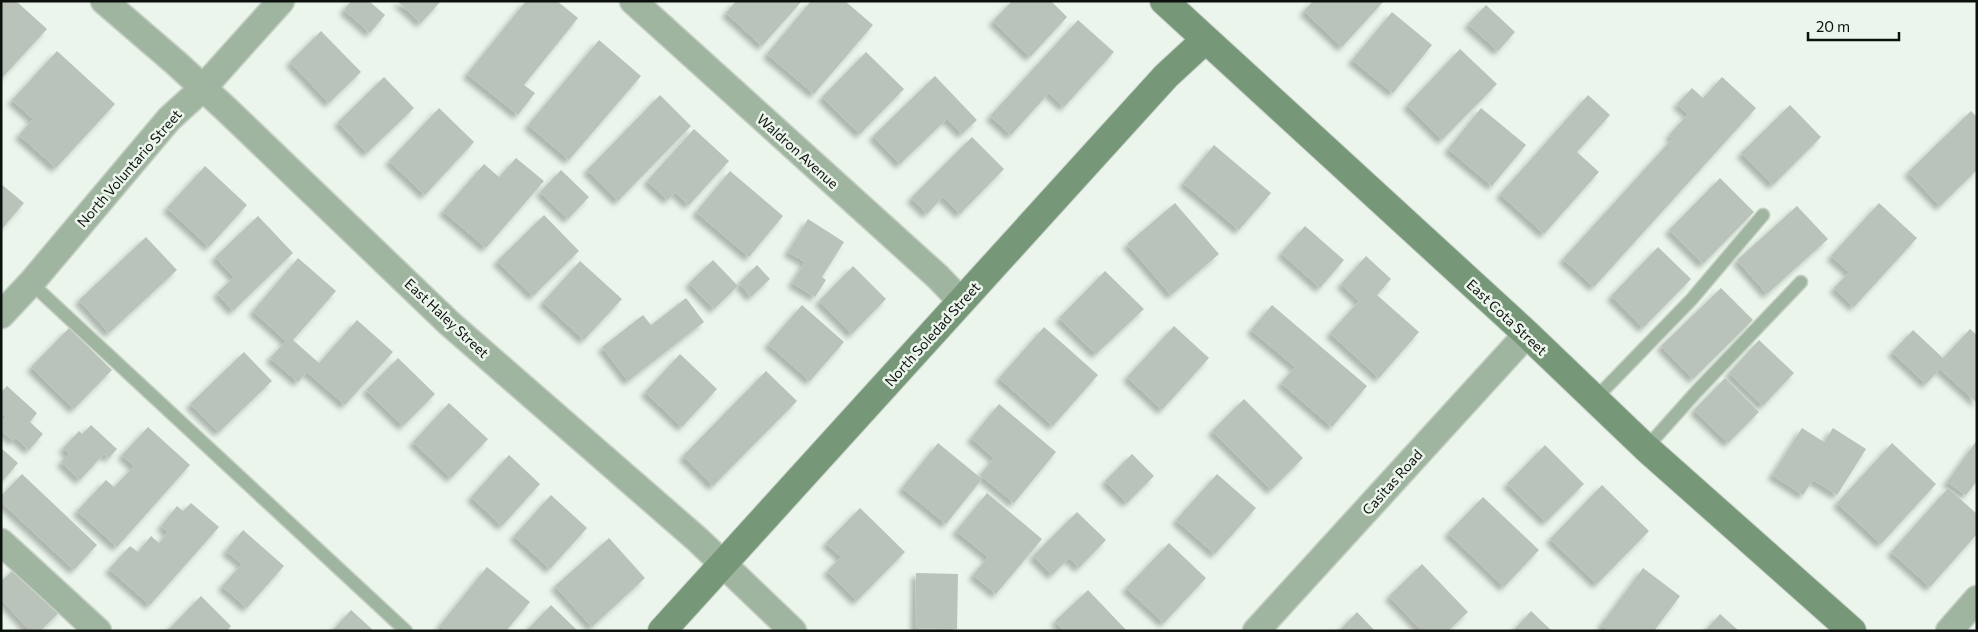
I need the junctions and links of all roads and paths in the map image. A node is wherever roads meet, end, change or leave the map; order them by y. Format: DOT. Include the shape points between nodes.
graph roads {
  1 [pos="104,1"];
  2 [pos="281,1"];
  3 [pos="633,1"];
  4 [pos="1164,1"];
  5 [pos="1205,40"];
  6 [pos="203,88"];
  7 [pos="1764,215"];
  8 [pos="1801,282"];
  9 [pos="30,283"];
  10 [pos="961,302"];
  11 [pos="1,315"];
  12 [pos="1527,334"];
  13 [pos="1595,399"];
  14 [pos="1646,448"];
  15 [pos="1,542"];
  16 [pos="723,564"];
  17 [pos="1977,599"];
  18 [pos="98,631"];
  19 [pos="406,631"];
  20 [pos="662,631"];
  21 [pos="793,631"];
  22 [pos="1256,631"];
  23 [pos="1852,631"];
  24 [pos="1948,631"];
  1 -- 6 [label="street, East Haley Street"];
  2 -- 6 [label="street, North Voluntario Street"];
  3 -- 10 [label="street, Waldron Avenue" via="938,277"];
  4 -- 5 [label="street, East Cota Street"];
  5 -- 10 [label="street, North Soledad Street" via="1166,76"];
  5 -- 12 [label="street, East Cota Street"];
  6 -- 9 [label="street, North Voluntario Street" via="169,119"];
  6 -- 16 [label="street, East Haley Street" via="449,322"];
  7 -- 13 [label="lane" via="1690,300"];
  8 -- 14 [label="lane"];
  9 -- 11 [label="street, North Voluntario Street"];
  9 -- 19 [label="lane"];
  10 -- 16 [label="street, North Soledad Street"];
  12 -- 13 [label="street, East Cota Street"];
  12 -- 22 [label="street, Casitas Road"];
  13 -- 14 [label="street, East Cota Street"];
  14 -- 23 [label="street, East Cota Street"];
  15 -- 18 [label="street"];
  16 -- 20 [label="street, North Soledad Street"];
  16 -- 21 [label="street, East Haley Street"];
  17 -- 24 [label="street"];
}
